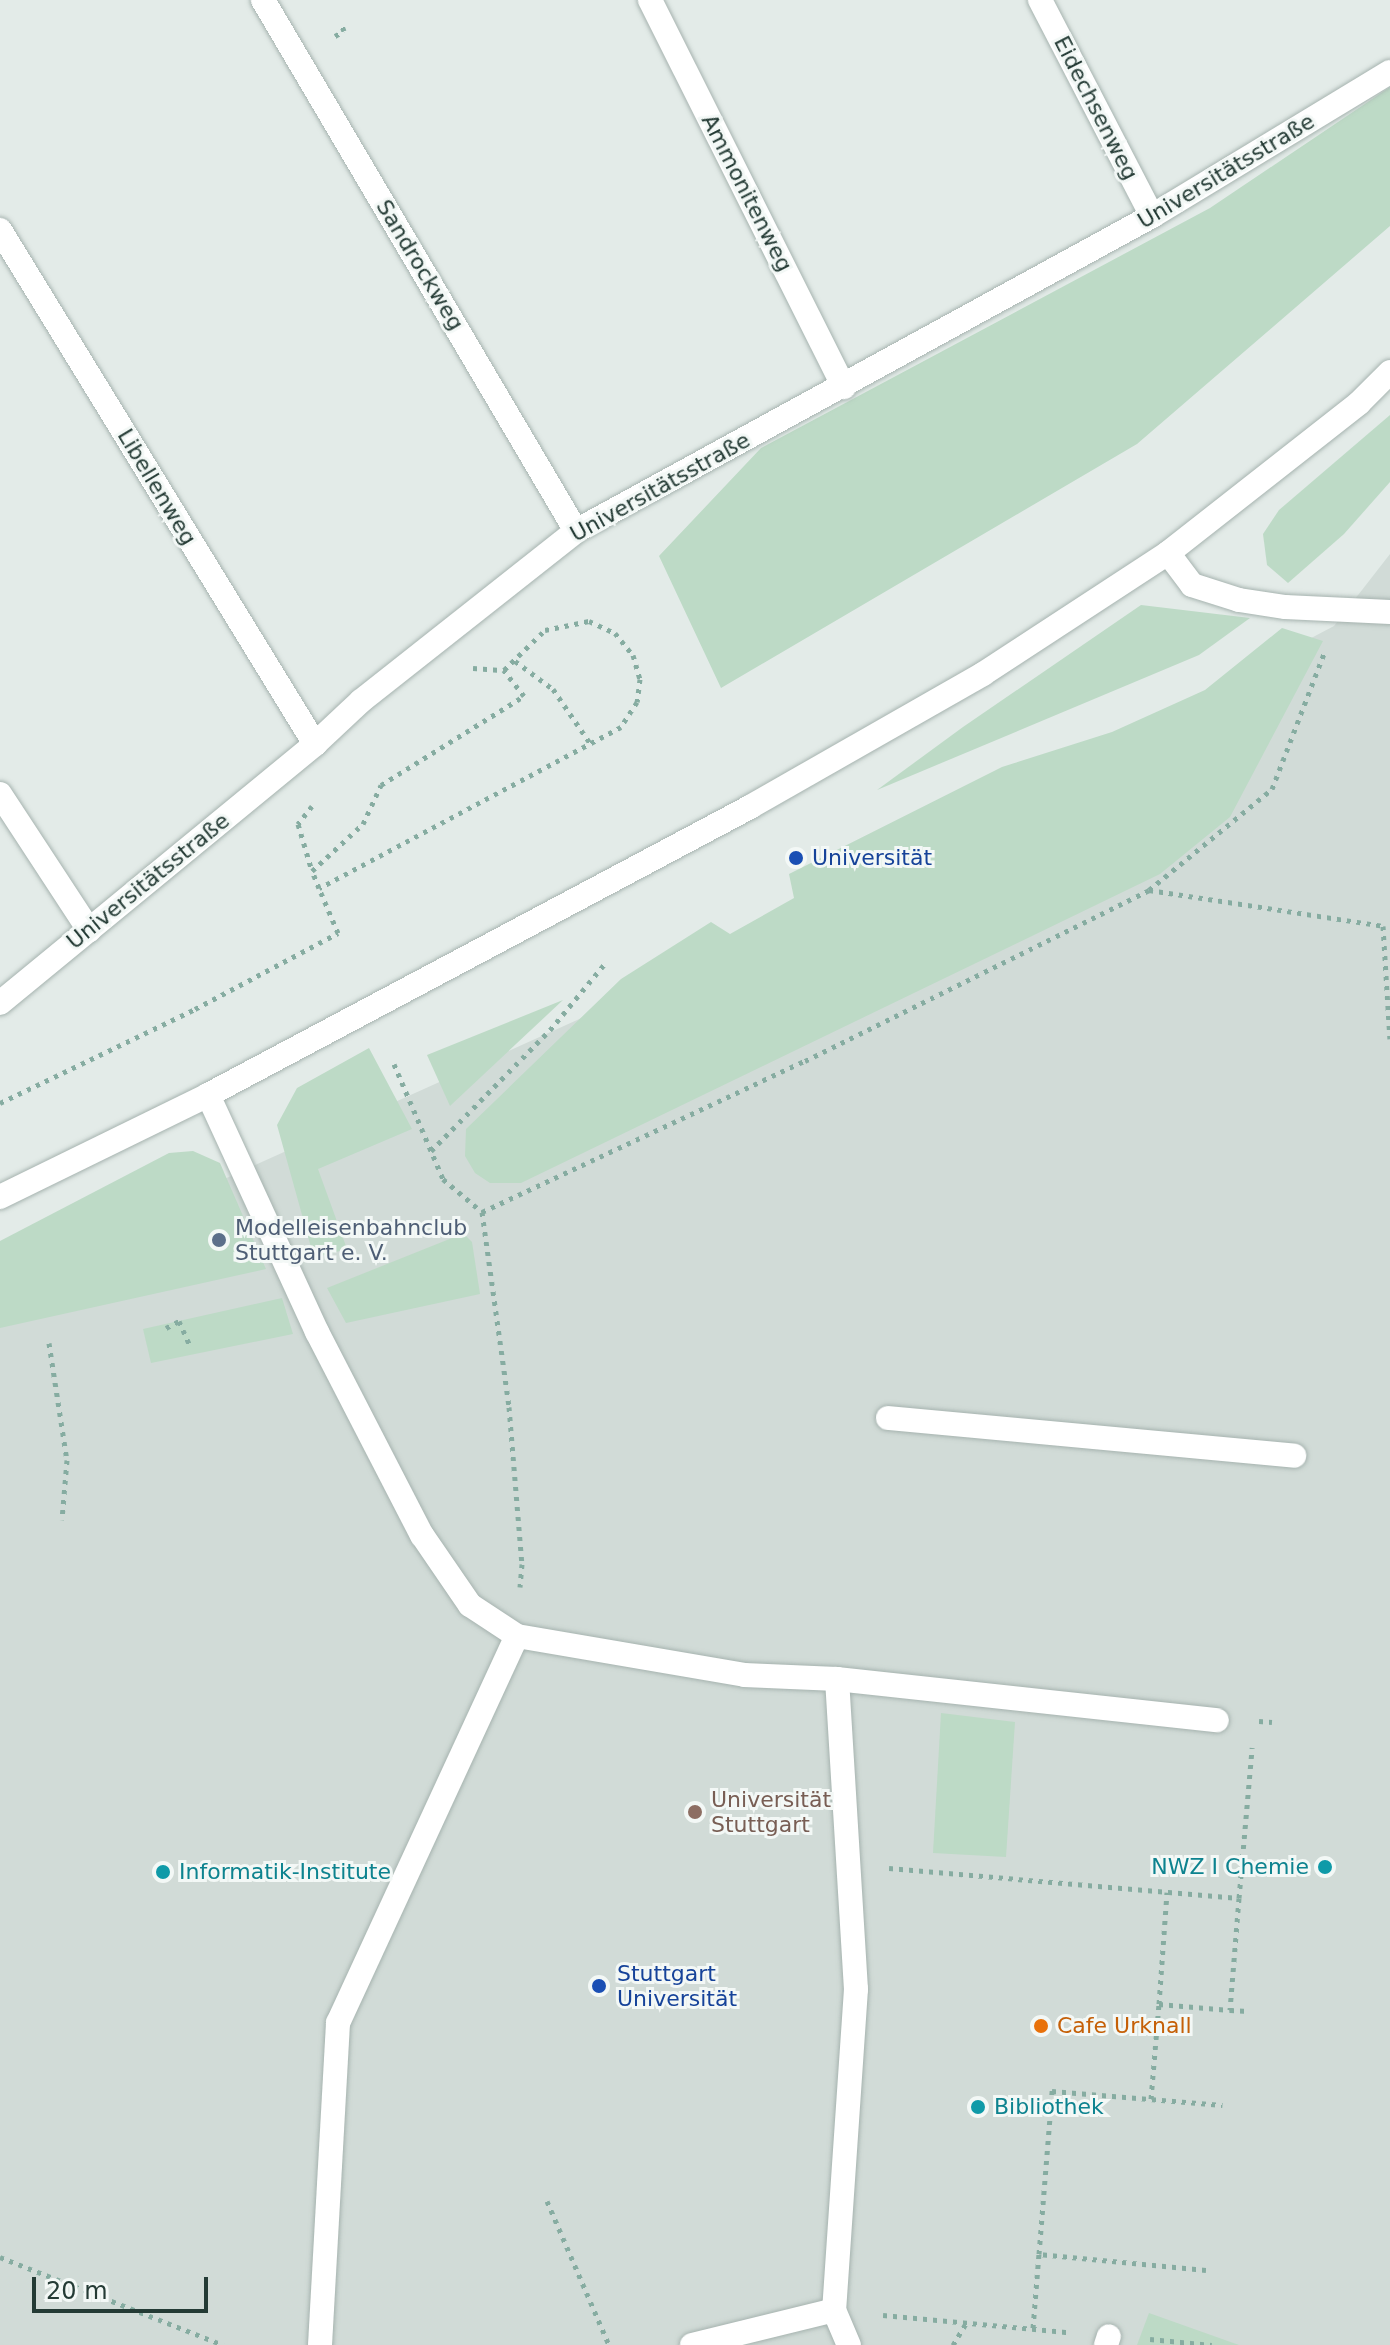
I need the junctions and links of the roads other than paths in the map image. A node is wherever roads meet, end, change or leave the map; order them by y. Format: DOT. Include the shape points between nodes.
graph roads {
  1 [pos="263,0"];
  2 [pos="650,0"];
  3 [pos="1040,0"];
  4 [pos="1390,72"];
  5 [pos="1152,216"];
  6 [pos="0,230"];
  7 [pos="1390,372"];
  8 [pos="844,387"];
  9 [pos="576,531"];
  10 [pos="1168,553"];
  11 [pos="1390,612"];
  12 [pos="315,744"];
  13 [pos="0,794"];
  14 [pos="89,930"];
  15 [pos="0,1003"];
  16 [pos="208,1095"];
  17 [pos="0,1197"];
  18 [pos="888,1418"];
  19 [pos="1294,1456"];
  20 [pos="517,1636"];
  21 [pos="837,1679"];
  22 [pos="1217,1720"];
  23 [pos="834,2310"];
  24 [pos="320,2345"];
  25 [pos="692,2345"];
  26 [pos="849,2345"];
  1 -- 9 [label="street, Sandrockweg"];
  2 -- 8 [label="street, Ammonitenweg"];
  3 -- 5 [label="street, Eidechsenweg"];
  4 -- 5 [label="street, Universitätsstraße"];
  5 -- 8 [label="street, Universitätsstraße"];
  6 -- 12 [label="street, Libellenweg"];
  7 -- 10 [label="street" via="1359,403"];
  8 -- 9 [label="street, Universitätsstraße"];
  9 -- 12 [label="street, Universitätsstraße" via="361,701"];
  10 -- 11 [label="street" via="1192,585 1239,600"];
  10 -- 16 [label="street" via="983,674 817,770"];
  12 -- 14 [label="street, Universitätsstraße"];
  13 -- 14 [label="street"];
  14 -- 15 [label="street, Universitätsstraße"];
  16 -- 17 [label="street"];
  16 -- 20 [label="street" via="317,1332 422,1535 470,1605"];
  18 -- 19 [label="street"];
  20 -- 21 [label="street" via="744,1675"];
  20 -- 24 [label="street" via="338,2023"];
  21 -- 22 [label="street"];
  21 -- 23 [label="street" via="856,1989"];
  23 -- 25 [label="street"];
  23 -- 26 [label="street"];
}
